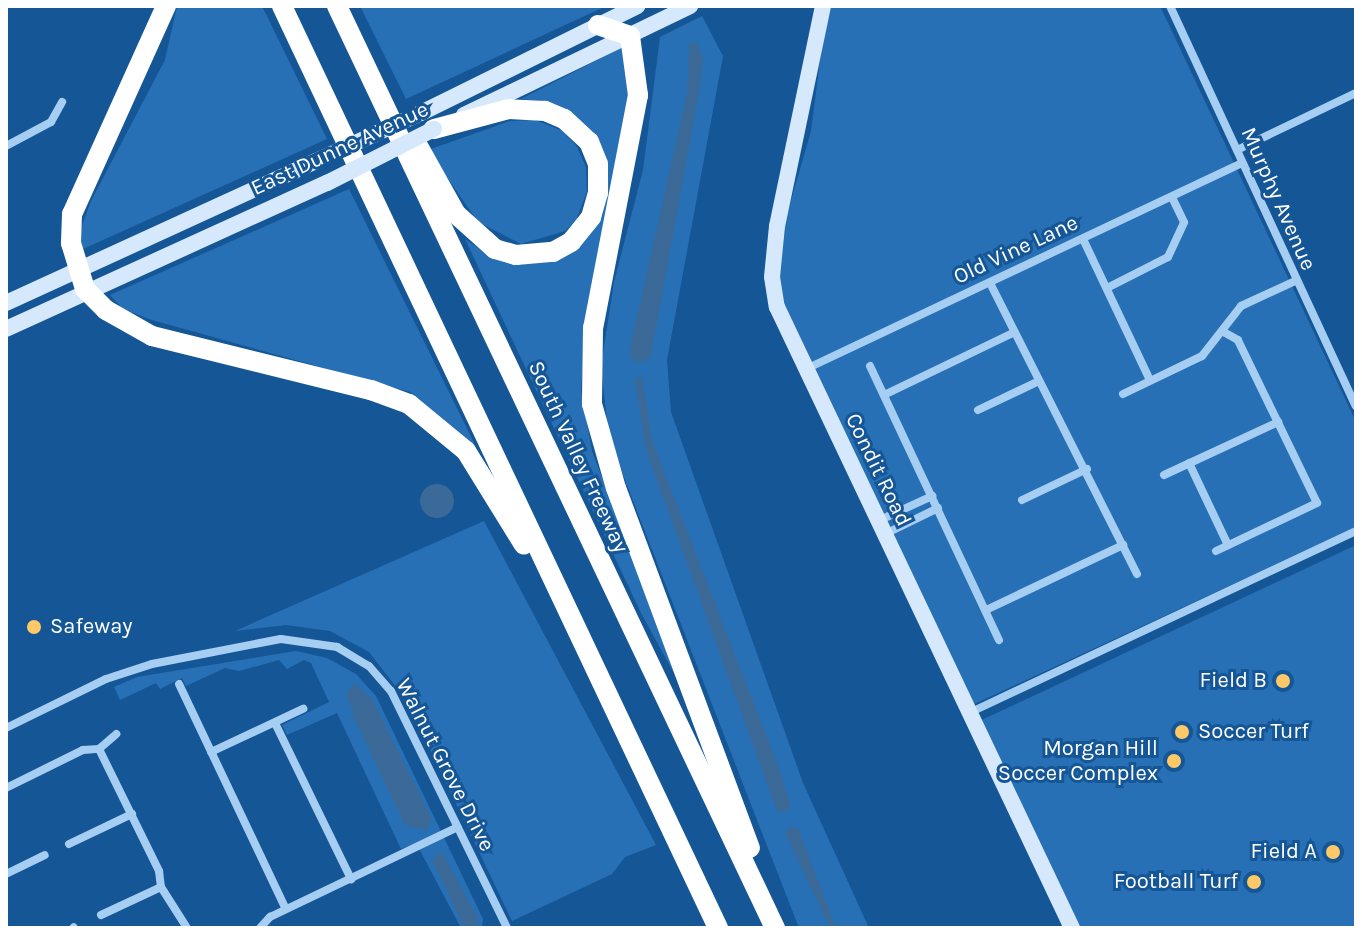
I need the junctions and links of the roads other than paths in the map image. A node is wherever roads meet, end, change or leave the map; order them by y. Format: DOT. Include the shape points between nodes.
graph roads {
  1 [pos="166,6"];
  2 [pos="282,6"];
  3 [pos="637,6"];
  4 [pos="690,6"];
  5 [pos="823,6"];
  6 [pos="1170,6"];
  7 [pos="338,8"];
  8 [pos="598,25"];
  9 [pos="630,36"];
  10 [pos="1356,93"];
  11 [pos="62,102"];
  12 [pos="429,120"];
  13 [pos="6,146"];
  14 [pos="1237,150"];
  15 [pos="1242,163"];
  16 [pos="1172,197"];
  17 [pos="1083,239"];
  18 [pos="78,268"];
  19 [pos="1295,281"];
  20 [pos="990,283"];
  21 [pos="1107,288"];
  22 [pos="85,289"];
  23 [pos="6,303"];
  24 [pos="6,329"];
  25 [pos="1222,331"];
  26 [pos="1013,333"];
  27 [pos="870,366"];
  28 [pos="805,369"];
  29 [pos="1150,380"];
  30 [pos="1037,382"];
  31 [pos="1123,394"];
  32 [pos="884,395"];
  33 [pos="1356,406"];
  34 [pos="978,410"];
  35 [pos="1278,422"];
  36 [pos="1189,463"];
  37 [pos="1087,469"];
  38 [pos="1164,475"];
  39 [pos="932,496"];
  40 [pos="1022,500"];
  41 [pos="938,508"];
  42 [pos="881,528"];
  43 [pos="1356,531"];
  44 [pos="1123,545"];
  45 [pos="1228,545"];
  46 [pos="1216,551"];
  47 [pos="1137,574"];
  48 [pos="986,610"];
  49 [pos="999,640"];
  50 [pos="583,643"];
  51 [pos="179,684"];
  52 [pos="303,709"];
  53 [pos="969,714"];
  54 [pos="275,723"];
  55 [pos="6,728"];
  56 [pos="116,734"];
  57 [pos="99,749"];
  58 [pos="211,752"];
  59 [pos="6,788"];
  60 [pos="132,814"];
  61 [pos="458,827"];
  62 [pos="69,844"];
  63 [pos="45,855"];
  64 [pos="6,874"];
  65 [pos="351,879"];
  66 [pos="161,887"];
  67 [pos="759,895"];
  68 [pos="286,909"];
  69 [pos="101,915"];
  70 [pos="187,928"];
  71 [pos="260,928"];
  72 [pos="507,928"];
  73 [pos="718,928"];
  74 [pos="775,928"];
  75 [pos="1072,928"];
  1 -- 18 [label="highway" via="76,202 70,229"];
  2 -- 50 [label="highway"];
  3 -- 8 [label="main road, East Dunne Avenue"];
  4 -- 9 [label="main road, East Dunne Avenue"];
  5 -- 28 [label="main road, Condit Road" via="772,257 777,307"];
  6 -- 14 [label="street, Murphy Avenue"];
  7 -- 12 [label="highway" via="440,188 473,232 495,249 536,255 565,246 591,217 598,164 589,142 564,119 545,111 509,109"];
  7 -- 67 [label="highway, South Valley Freeway"];
  8 -- 9 [label="highway"];
  8 -- 12 [label="main road, East Dunne Avenue"];
  9 -- 12 [label="main road, East Dunne Avenue"];
  9 -- 67 [label="highway" via="638,95 593,328 592,404 616,488 755,861"];
  10 -- 14 [label="street"];
  11 -- 13 [label="street" via="51,122"];
  12 -- 18 [label="main road, East Dunne Avenue, bridge" via="316,161"];
  12 -- 22 [label="main road, East Dunne Avenue, bridge" via="327,183"];
  14 -- 15 [label="street, Murphy Avenue"];
  15 -- 16 [label="street, Old Vine Lane"];
  15 -- 19 [label="street, Murphy Avenue"];
  16 -- 17 [label="street, Old Vine Lane"];
  16 -- 21 [label="street" via="1184,222 1168,257"];
  17 -- 20 [label="street, Old Vine Lane"];
  17 -- 21 [label="street"];
  18 -- 22 [label="highway"];
  18 -- 23 [label="main road, East Dunne Avenue"];
  19 -- 25 [label="street" via="1241,306"];
  19 -- 33 [label="street, Murphy Avenue"];
  20 -- 26 [label="street"];
  20 -- 28 [label="street, Old Vine Lane"];
  21 -- 29 [label="street"];
  22 -- 24 [label="main road, East Dunne Avenue"];
  22 -- 50 [label="highway" via="106,310 152,336 371,390 425,414 476,464"];
  25 -- 29 [label="street" via="1202,356"];
  25 -- 35 [label="street" via="1238,340"];
  26 -- 30 [label="street"];
  26 -- 32 [label="street"];
  27 -- 32 [label="street"];
  28 -- 42 [label="main road, Condit Road"];
  29 -- 31 [label="street"];
  30 -- 34 [label="street"];
  30 -- 37 [label="street" via="1066,441"];
  32 -- 39 [label="street"];
  35 -- 36 [label="street"];
  35 -- 45 [label="street" via="1317,503"];
  36 -- 38 [label="street"];
  36 -- 45 [label="street"];
  37 -- 40 [label="street"];
  37 -- 44 [label="street"];
  39 -- 41 [label="street"];
  39 -- 42 [label="street"];
  41 -- 42 [label="street"];
  41 -- 48 [label="street"];
  42 -- 53 [label="main road, Condit Road"];
  43 -- 53 [label="street"];
  44 -- 47 [label="street"];
  44 -- 48 [label="street"];
  45 -- 46 [label="street"];
  48 -- 49 [label="street"];
  50 -- 73 [label="highway"];
  51 -- 58 [label="street"];
  52 -- 54 [label="street"];
  53 -- 75 [label="main road, Condit Road"];
  54 -- 58 [label="street"];
  54 -- 65 [label="street"];
  55 -- 61 [label="street, Walnut Grove Drive" via="140,667 281,639 319,641 355,655 381,679"];
  56 -- 57 [label="street"];
  57 -- 59 [label="street" via="83,750"];
  57 -- 60 [label="street"];
  58 -- 68 [label="street"];
  60 -- 62 [label="street"];
  60 -- 66 [label="street"];
  61 -- 65 [label="street"];
  61 -- 72 [label="street, Walnut Grove Drive"];
  63 -- 64 [label="street"];
  65 -- 68 [label="street"];
  66 -- 69 [label="street"];
  66 -- 70 [label="street"];
  67 -- 74 [label="highway, South Valley Freeway"];
  68 -- 71 [label="street"];
}
